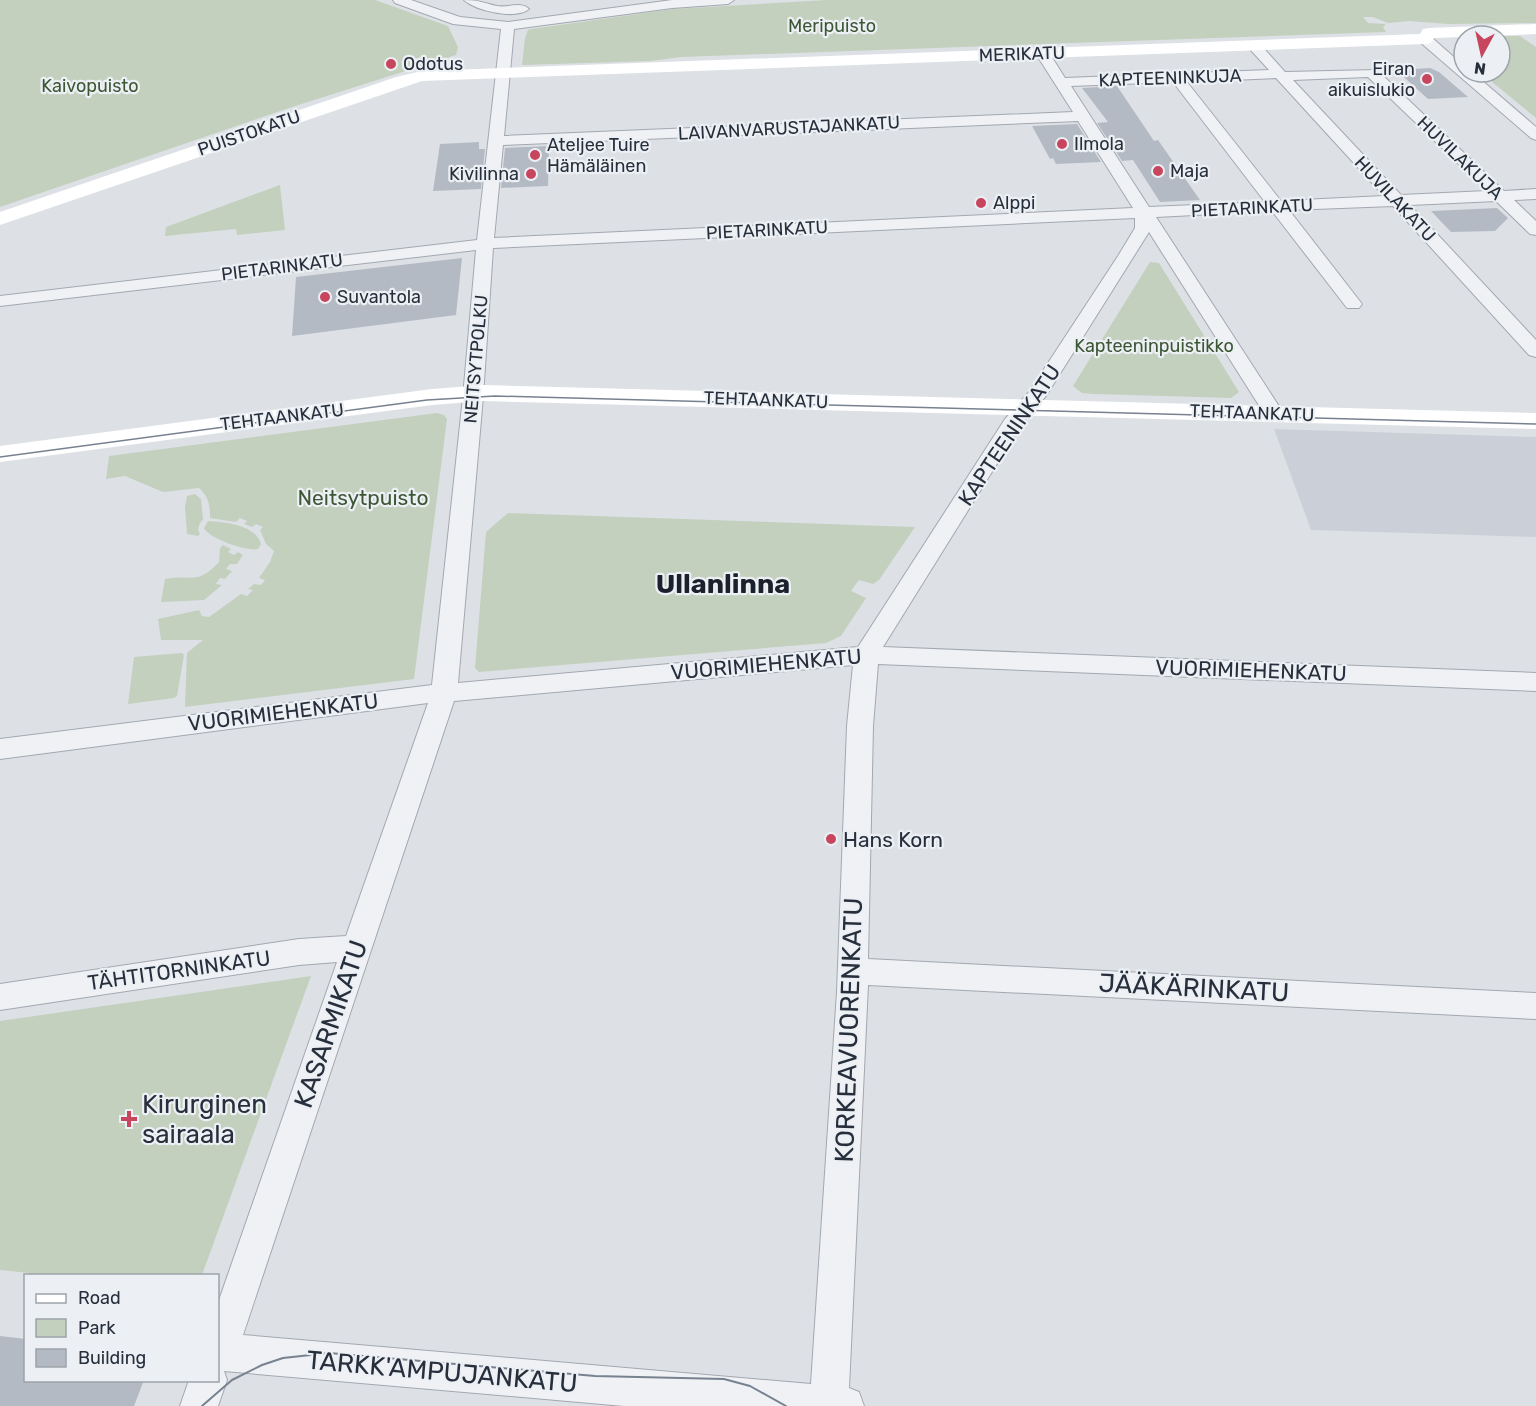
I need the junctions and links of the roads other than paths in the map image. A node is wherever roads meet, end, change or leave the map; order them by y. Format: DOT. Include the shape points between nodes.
graph roads {
  1 [pos="399,0"];
  2 [pos="470,0"];
  3 [pos="728,0"];
  4 [pos="539,7"];
  5 [pos="508,26"];
  6 [pos="1536,29"];
  7 [pos="1425,39"];
  8 [pos="1254,45"];
  9 [pos="1043,54"];
  10 [pos="503,72"];
  11 [pos="1280,75"];
  12 [pos="1177,78"];
  13 [pos="1061,82"];
  14 [pos="1082,116"];
  15 [pos="1536,135"];
  16 [pos="497,141"];
  17 [pos="1536,194"];
  18 [pos="1500,196"];
  19 [pos="1397,201"];
  20 [pos="1278,207"];
  21 [pos="1144,213"];
  22 [pos="0,219"];
  23 [pos="1536,230"];
  24 [pos="484,244"];
  25 [pos="0,302"];
  26 [pos="1353,304"];
  27 [pos="1536,351"];
  28 [pos="473,394"];
  29 [pos="1026,407"];
  30 [pos="1274,414"];
  31 [pos="1536,421"];
  32 [pos="0,454"];
  33 [pos="866,655"];
  34 [pos="1536,682"];
  35 [pos="444,693"];
  36 [pos="0,749"];
  37 [pos="357,948"];
  38 [pos="852,971"];
  39 [pos="0,997"];
  40 [pos="1536,1006"];
  41 [pos="219,1350"];
  42 [pos="219,1362"];
  43 [pos="208,1382"];
  44 [pos="199,1406"];
  45 [pos="834,1406"];
  1 -- 5 [label="street" via="458,21"];
  2 -- 4 [label="street" via="496,10"];
  3 -- 5 [label="street" via="672,3"];
  5 -- 10 [label="street, NEITSYTPOLKU"];
  6 -- 7 [label="street, MERIKATU" via="1448,31 1429,33"];
  7 -- 8 [label="street, MERIKATU"];
  7 -- 15 [label="street"];
  8 -- 9 [label="street, MERIKATU"];
  8 -- 11 [label="street, HUVILAKATU"];
  9 -- 10 [label="street, MERIKATU"];
  9 -- 13 [label="street"];
  10 -- 16 [label="street, NEITSYTPOLKU"];
  10 -- 22 [label="street, PUISTOKATU" via="422,76 402,81"];
  11 -- 12 [label="street, KAPTEENINKUJA"];
  11 -- 18 [label="street, HUVILAKUJA" via="1372,73"];
  11 -- 19 [label="street, HUVILAKATU"];
  12 -- 13 [label="street, KAPTEENINKUJA"];
  12 -- 20 [label="street"];
  13 -- 14 [label="street"];
  14 -- 16 [label="street, LAIVANVARUSTAJANKATU"];
  14 -- 21 [label="street"];
  16 -- 24 [label="street, NEITSYTPOLKU"];
  17 -- 18 [label="street, PIETARINKATU"];
  18 -- 19 [label="street, PIETARINKATU"];
  18 -- 23 [label="street, HUVILAKUJA"];
  19 -- 20 [label="street, PIETARINKATU"];
  19 -- 27 [label="street, HUVILAKATU"];
  20 -- 21 [label="street, PIETARINKATU"];
  20 -- 26 [label="street"];
  21 -- 24 [label="street, PIETARINKATU"];
  21 -- 29 [label="street, KAPTEENINKATU" via="1143,228 1127,256"];
  21 -- 30 [label="street"];
  24 -- 25 [label="street, PIETARINKATU"];
  24 -- 28 [label="street, NEITSYTPOLKU"];
  28 -- 29 [label="street, TEHTAANKATU"];
  28 -- 32 [label="street, TEHTAANKATU"];
  28 -- 35 [label="street, NEITSYTPOLKU"];
  29 -- 30 [label="street, TEHTAANKATU"];
  29 -- 33 [label="street, KAPTEENINKATU"];
  30 -- 31 [label="street, TEHTAANKATU"];
  33 -- 34 [label="street, VUORIMIEHENKATU"];
  33 -- 35 [label="street, VUORIMIEHENKATU"];
  33 -- 38 [label="street, KORKEAVUORENKATU"];
  35 -- 36 [label="street, VUORIMIEHENKATU"];
  35 -- 37 [label="street, KASARMIKATU"];
  37 -- 39 [label="street, TÄHTITORNINKATU" via="299,952"];
  37 -- 41 [label="street, KASARMIKATU"];
  38 -- 40 [label="street, JÄÄKÄRINKATU"];
  38 -- 45 [label="street, KORKEAVUORENKATU"];
  42 -- 45 [label="street, TARKK'AMPUJANKATU"];
  43 -- 44 [label="street, KASARMIKATU"];
}
